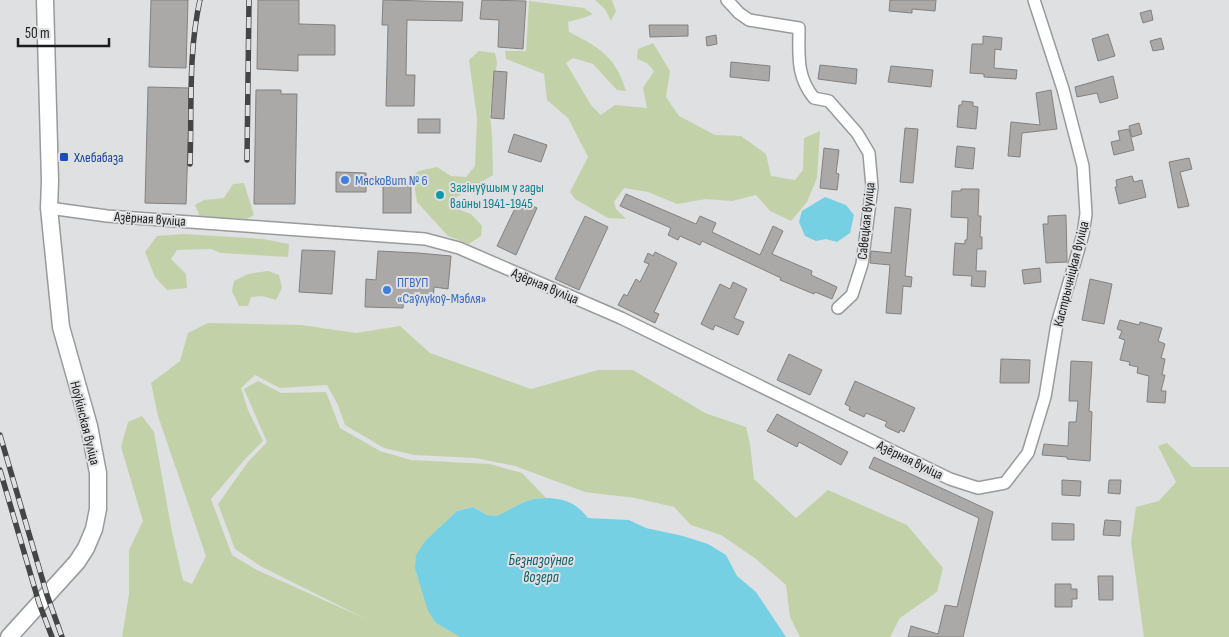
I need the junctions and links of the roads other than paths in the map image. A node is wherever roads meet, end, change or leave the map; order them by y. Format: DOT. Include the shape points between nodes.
graph roads {
  1 [pos="45,0"];
  2 [pos="727,0"];
  3 [pos="1034,0"];
  4 [pos="49,208"];
  5 [pos="838,308"];
  6 [pos="1005,483"];
  7 [pos="9,637"];
  1 -- 4 [label="main road, Ноўкінская вуліца"];
  2 -- 5 [label="street, Савецкая вуліца" via="749,20 799,28 799,66 805,86 814,98 829,100 857,132 869,153 872,187 862,264 852,295"];
  3 -- 6 [label="street, Кастрычніцкая вуліца" via="1063,89 1082,166 1086,214 1058,324 1045,397 1028,453"];
  4 -- 6 [label="street, Азёрная вуліца" via="107,216 425,238 459,248 621,318 950,479 978,488"];
  4 -- 7 [label="main road, Ноўкінская вуліца" via="60,327 98,473 98,509 94,529 77,562"];
}
